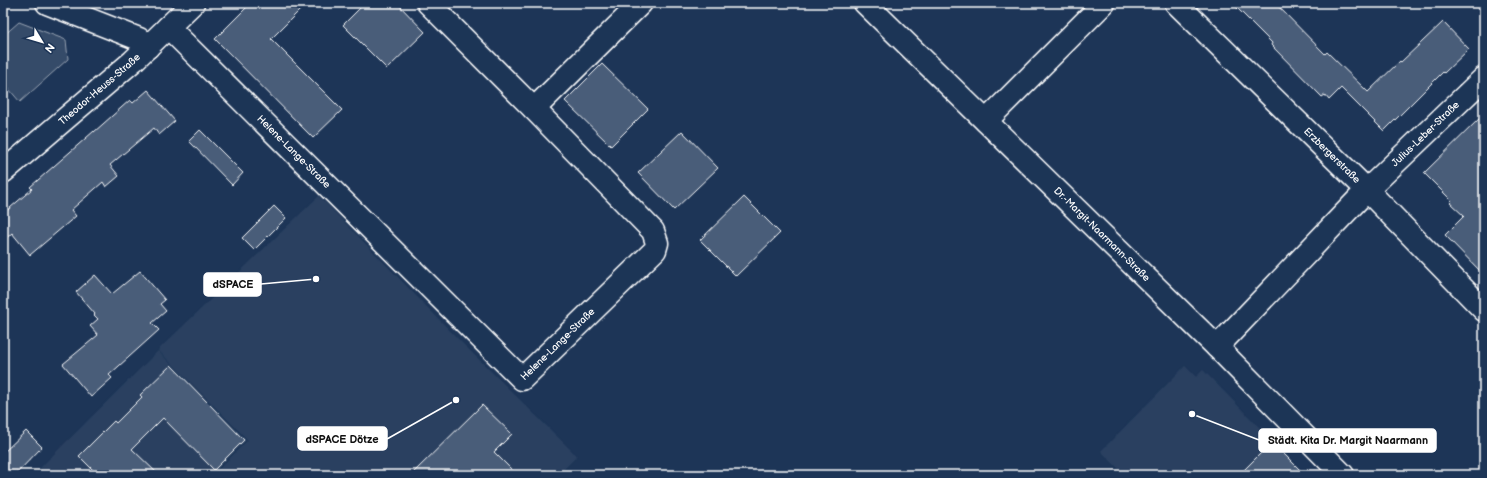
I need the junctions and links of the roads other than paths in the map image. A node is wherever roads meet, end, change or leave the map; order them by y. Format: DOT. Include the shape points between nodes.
graph roads {
  1 [pos="47,3"];
  2 [pos="193,3"];
  3 [pos="428,3"];
  4 [pos="641,3"];
  5 [pos="865,3"];
  6 [pos="1104,3"];
  7 [pos="1176,3"];
  8 [pos="168,27"];
  9 [pos="148,47"];
  10 [pos="1484,78"];
  11 [pos="534,109"];
  12 [pos="986,121"];
  13 [pos="3,172"];
  14 [pos="1367,190"];
  15 [pos="1484,310"];
  16 [pos="1217,347"];
  17 [pos="1343,475"];
  1 -- 9 [label="street" via="139,38"];
  2 -- 8 [label="street, Theodor-Heuss-Straße"];
  3 -- 11 [label="street, Helene-Lange-Straße"];
  4 -- 11 [label="street"];
  5 -- 12 [label="street, Dr.-Margit-Naarmann-Straße"];
  6 -- 12 [label="street"];
  7 -- 14 [label="street, Erzbergerstraße"];
  8 -- 9 [label="street, Theodor-Heuss-Straße"];
  8 -- 11 [label="street, Helene-Lange-Straße" via="522,379 655,250 657,243 652,231"];
  9 -- 13 [label="street, Theodor-Heuss-Straße"];
  10 -- 14 [label="street, Julius-Leber-Straße"];
  12 -- 16 [label="street, Dr.-Margit-Naarmann-Straße"];
  14 -- 15 [label="street, Erzbergerstraße"];
  14 -- 16 [label="street"];
  16 -- 17 [label="street, Dr.-Margit-Naarmann-Straße"];
}
